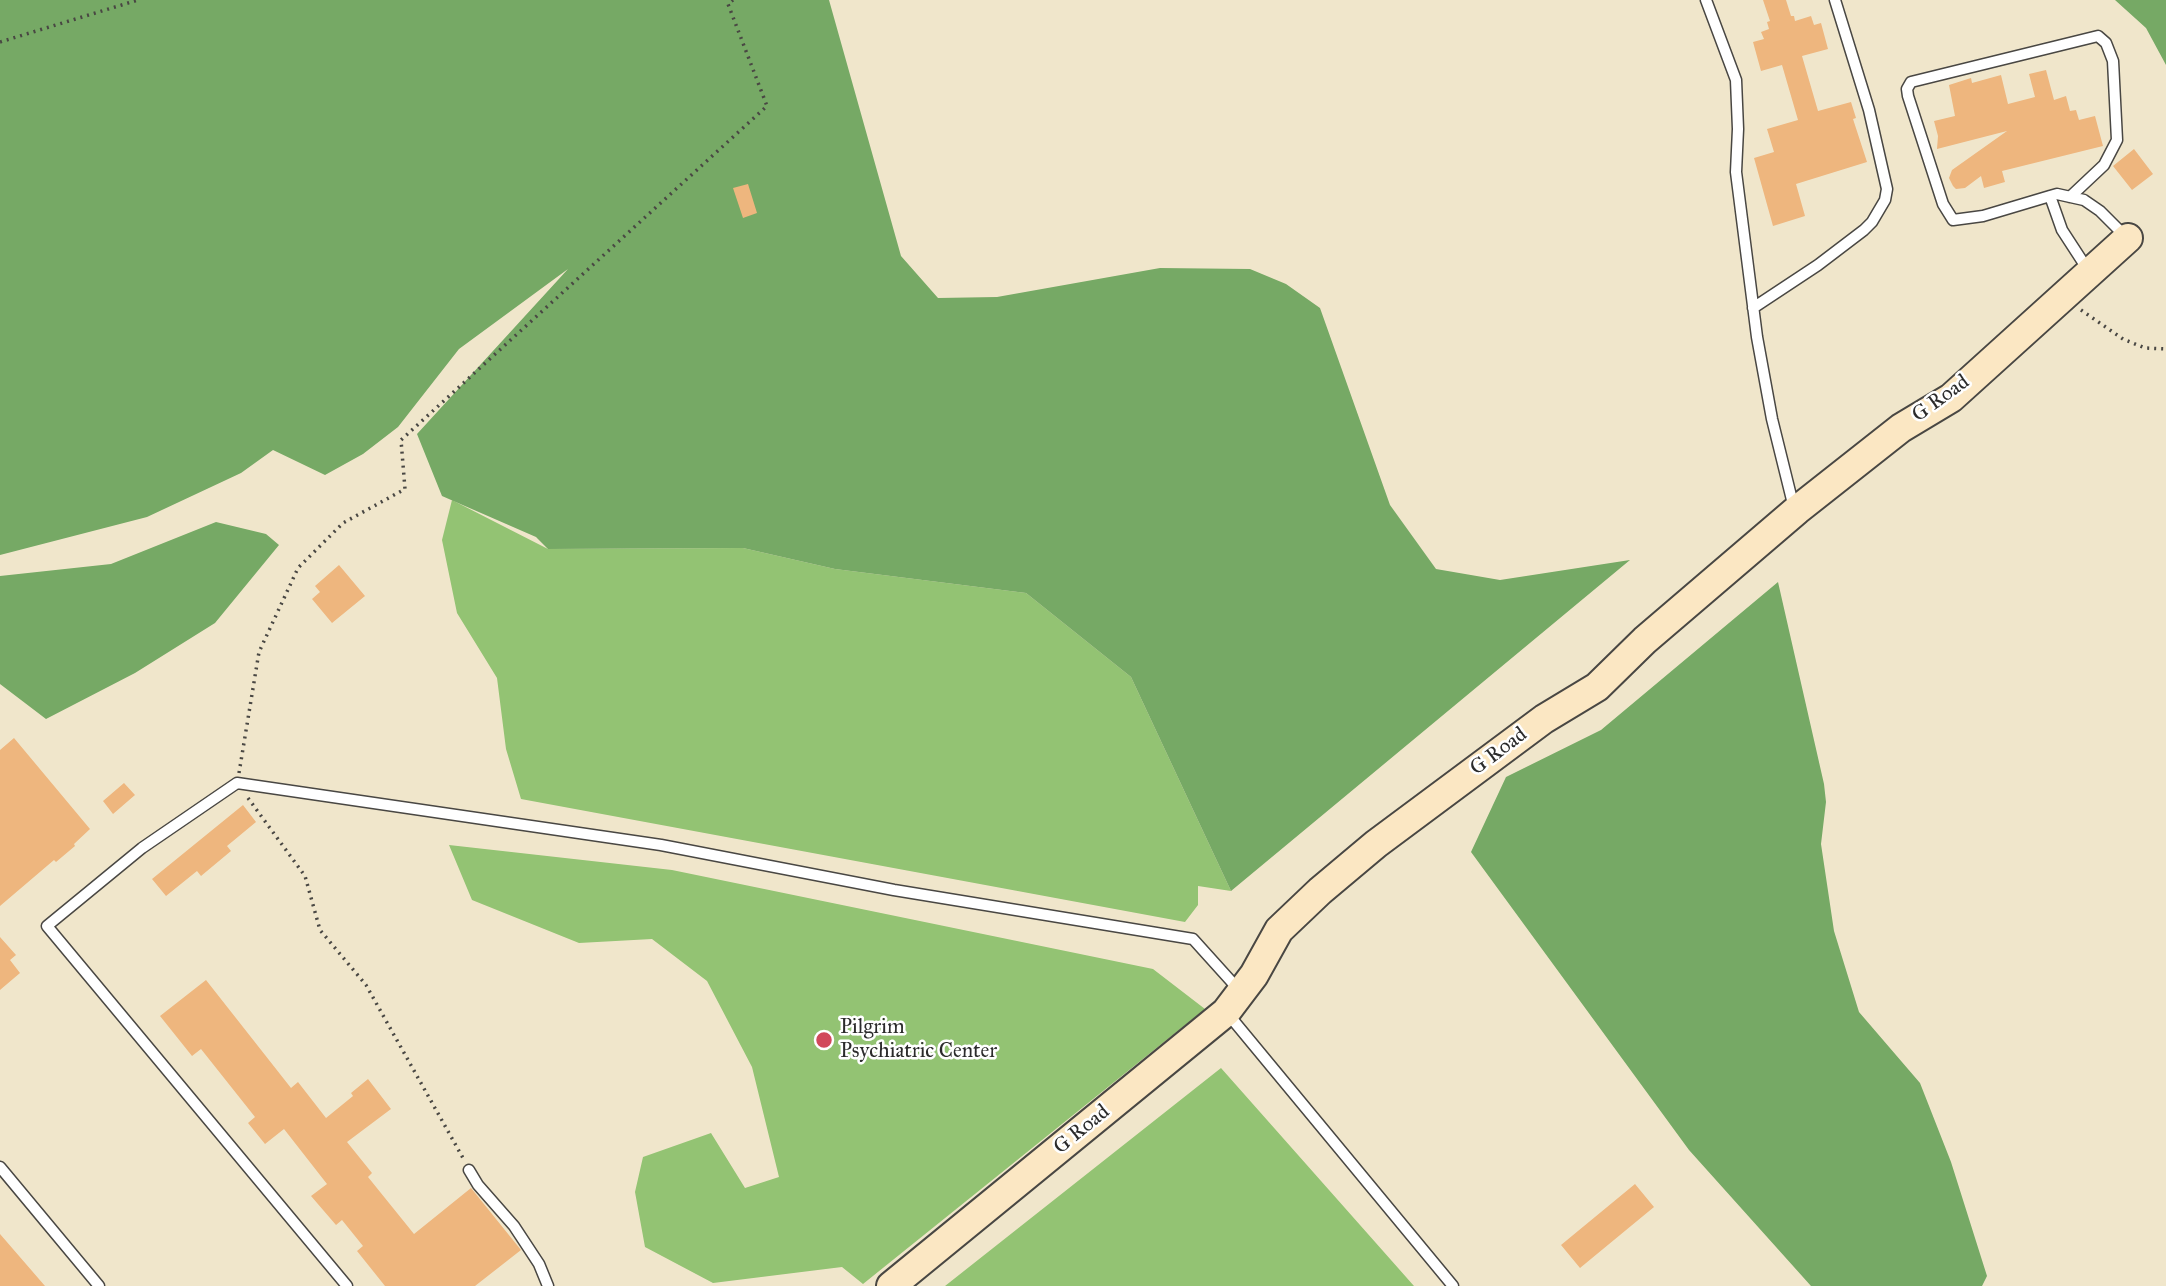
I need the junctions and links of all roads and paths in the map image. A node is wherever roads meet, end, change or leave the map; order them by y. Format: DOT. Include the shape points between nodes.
graph roads {
  1 [pos="138,0"];
  2 [pos="733,0"];
  3 [pos="1706,0"];
  4 [pos="1835,0"];
  5 [pos="0,42"];
  6 [pos="2050,197"];
  7 [pos="2070,197"];
  8 [pos="2128,239"];
  9 [pos="2090,272"];
  10 [pos="2062,297"];
  11 [pos="1753,308"];
  12 [pos="2166,349"];
  13 [pos="1795,512"];
  14 [pos="237,783"];
  15 [pos="1234,1002"];
  16 [pos="0,1167"];
  17 [pos="469,1170"];
  18 [pos="99,1286"];
  19 [pos="347,1286"];
  20 [pos="548,1286"];
  21 [pos="891,1286"];
  22 [pos="1453,1286"];
  1 -- 5 [label="path"];
  2 -- 14 [label="path" via="729,4 767,106 401,440 405,489 343,523 298,568 259,652"];
  3 -- 11 [label="lane" via="1736,80 1736,172"];
  4 -- 11 [label="lane" via="1869,110 1887,189 1885,200 1864,230"];
  6 -- 7 [label="lane"];
  6 -- 7 [label="lane" via="1953,220 1943,204 1908,96 1911,82 2098,36 2113,61 2117,140 2104,165"];
  6 -- 9 [label="lane" via="2063,230"];
  7 -- 8 [label="lane" via="2100,211"];
  8 -- 9 [label="street, G Road"];
  9 -- 10 [label="street, G Road"];
  10 -- 12 [label="path" via="2123,339 2145,348"];
  10 -- 13 [label="street, G Road" via="1951,398 1901,428"];
  11 -- 13 [label="lane" via="1772,419"];
  13 -- 15 [label="street, G Road" via="1597,687 1544,719 1320,891 1279,930"];
  14 -- 15 [label="lane" via="661,845 894,891 1193,939"];
  14 -- 17 [label="path" via="305,876 320,930 366,985"];
  14 -- 19 [label="lane" via="142,848 47,926"];
  15 -- 21 [label="street, G Road"];
  15 -- 22 [label="lane"];
  16 -- 18 [label="lane"];
  17 -- 20 [label="lane" via="514,1226"];
}
